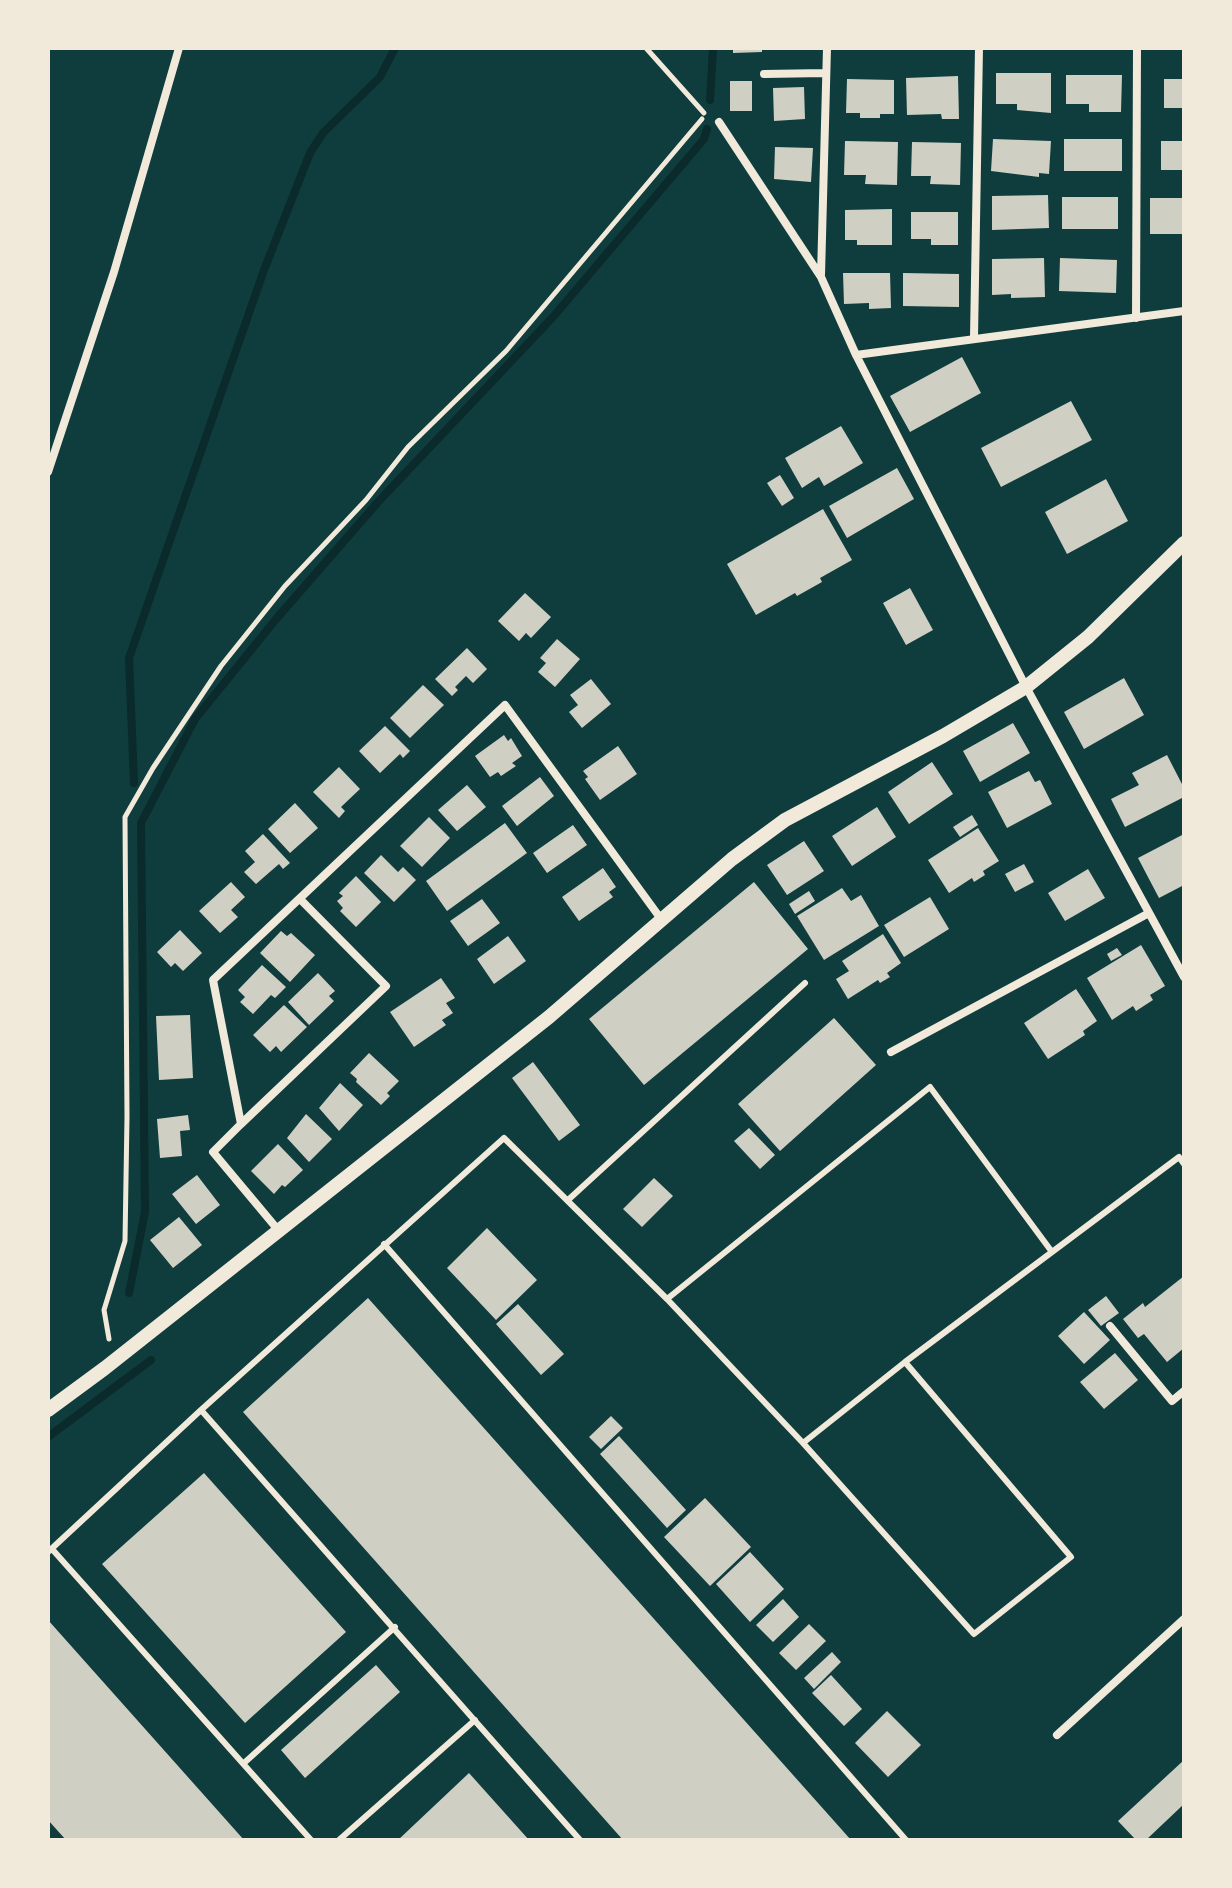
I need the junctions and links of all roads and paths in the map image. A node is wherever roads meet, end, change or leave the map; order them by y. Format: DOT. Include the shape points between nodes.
graph roads {
  1 [pos="179,48"];
  2 [pos="646,48"];
  3 [pos="827,48"];
  4 [pos="979,48"];
  5 [pos="1137,48"];
  6 [pos="826,73"];
  7 [pos="764,74"];
  8 [pos="719,122"];
  9 [pos="821,277"];
  10 [pos="1184,311"];
  11 [pos="1136,318"];
  12 [pos="974,337"];
  13 [pos="856,355"];
  14 [pos="48,472"];
  15 [pos="1184,543"];
  16 [pos="1026,687"];
  17 [pos="300,899"];
  18 [pos="1149,913"];
  19 [pos="661,919"];
  20 [pos="1184,977"];
  21 [pos="805,983"];
  22 [pos="891,1052"];
  23 [pos="241,1124"];
  24 [pos="1184,1164"];
  25 [pos="568,1200"];
  26 [pos="279,1231"];
  27 [pos="384,1244"];
  28 [pos="1052,1252"];
  29 [pos="667,1299"];
  30 [pos="1110,1326"];
  31 [pos="114,1361"];
  32 [pos="905,1362"];
  33 [pos="1184,1391"];
  34 [pos="48,1410"];
  35 [pos="201,1410"];
  36 [pos="803,1443"];
  37 [pos="50,1551"];
  38 [pos="1184,1619"];
  39 [pos="395,1627"];
  40 [pos="475,1720"];
  41 [pos="1057,1735"];
  42 [pos="244,1763"];
  43 [pos="311,1840"];
  44 [pos="339,1840"];
  45 [pos="580,1840"];
  46 [pos="906,1840"];
  1 -- 14 [label="street" via="114,272"];
  2 -- 31 [label="path" via="706,115 506,351 408,447 285,586 221,666 125,817 125,1241 104,1310"];
  3 -- 6 [label="street"];
  4 -- 12 [label="street"];
  5 -- 11 [label="street"];
  6 -- 7 [label="street"];
  6 -- 9 [label="street"];
  8 -- 9 [label="street"];
  9 -- 13 [label="street"];
  10 -- 11 [label="street"];
  11 -- 12 [label="street"];
  12 -- 13 [label="street"];
  13 -- 16 [label="street"];
  15 -- 16 [label="street" via="1088,637"];
  16 -- 18 [label="street"];
  16 -- 19 [label="street" via="785,820"];
  17 -- 19 [label="street" via="505,705"];
  17 -- 23 [label="street" via="213,980"];
  17 -- 23 [label="street" via="386,986"];
  18 -- 20 [label="street"];
  18 -- 22 [label="street"];
  19 -- 26 [label="street" via="549,1017"];
  21 -- 25 [label="lane"];
  23 -- 26 [label="street" via="213,1152"];
  24 -- 28 [label="lane" via="1179,1157"];
  25 -- 27 [label="lane" via="504,1138"];
  25 -- 29 [label="lane"];
  26 -- 31 [label="street"];
  27 -- 35 [label="lane"];
  27 -- 46 [label="lane"];
  28 -- 29 [label="lane" via="930,1087"];
  28 -- 32 [label="lane"];
  29 -- 36 [label="lane"];
  30 -- 33 [label="street" via="1172,1401"];
  31 -- 34 [label="street"];
  32 -- 36 [label="lane"];
  32 -- 36 [label="lane" via="1071,1557 974,1634"];
  35 -- 37 [label="lane"];
  35 -- 39 [label="lane"];
  37 -- 42 [label="lane"];
  38 -- 41 [label="street"];
  39 -- 40 [label="lane"];
  39 -- 42 [label="lane"];
  40 -- 44 [label="lane"];
  40 -- 45 [label="lane"];
  42 -- 43 [label="lane"];
}
